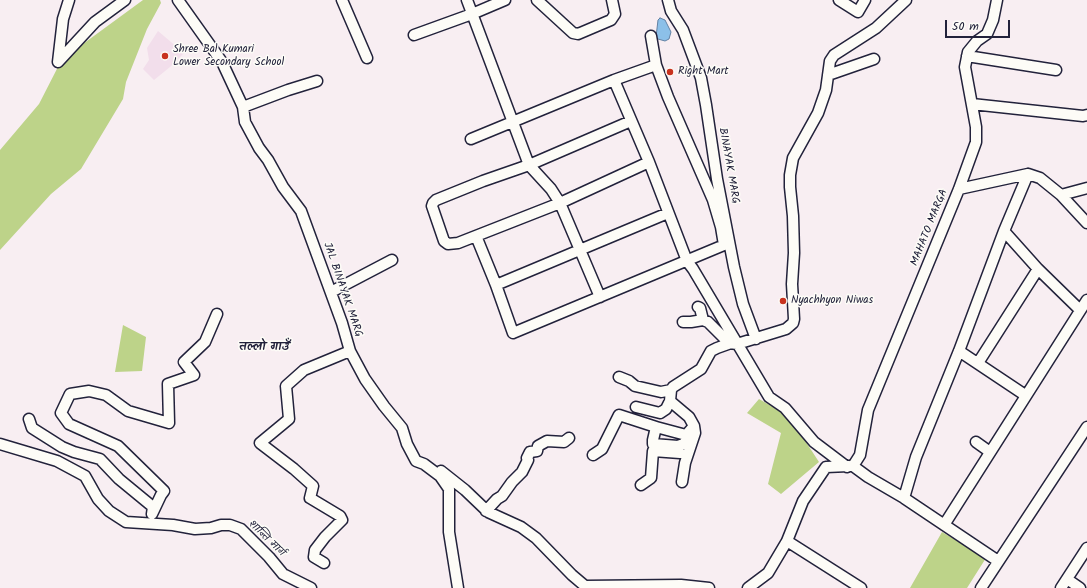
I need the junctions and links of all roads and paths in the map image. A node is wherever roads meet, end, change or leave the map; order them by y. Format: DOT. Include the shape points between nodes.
graph roads {
  1 [pos="69,0"];
  2 [pos="125,0"];
  3 [pos="178,0"];
  4 [pos="342,0"];
  5 [pos="467,0"];
  6 [pos="505,0"];
  7 [pos="537,0"];
  8 [pos="612,0"];
  9 [pos="668,0"];
  10 [pos="838,0"];
  11 [pos="865,0"];
  12 [pos="906,0"];
  13 [pos="997,0"];
  14 [pos="472,14"];
  15 [pos="414,35"];
  16 [pos="651,36"];
  17 [pos="967,56"];
  18 [pos="367,58"];
  19 [pos="874,59"];
  20 [pos="656,65"];
  21 [pos="1056,70"];
  22 [pos="828,75"];
  23 [pos="614,80"];
  24 [pos="317,81"];
  25 [pos="972,104"];
  26 [pos="243,108"];
  27 [pos="1087,115"];
  28 [pos="631,121"];
  29 [pos="512,122"];
  30 [pos="471,139"];
  31 [pos="649,162"];
  32 [pos="529,165"];
  33 [pos="1028,174"];
  34 [pos="1087,188"];
  35 [pos="959,189"];
  36 [pos="1061,195"];
  37 [pos="560,202"];
  38 [pos="668,213"];
  39 [pos="1087,223"];
  40 [pos="1004,231"];
  41 [pos="476,236"];
  42 [pos="580,250"];
  43 [pos="392,260"];
  44 [pos="687,261"];
  45 [pos="1038,269"];
  46 [pos="496,285"];
  47 [pos="331,292"];
  48 [pos="600,297"];
  49 [pos="1087,300"];
  50 [pos="698,306"];
  51 [pos="1080,310"];
  52 [pos="217,314"];
  53 [pos="703,320"];
  54 [pos="683,322"];
  55 [pos="756,339"];
  56 [pos="734,343"];
  57 [pos="350,351"];
  58 [pos="959,351"];
  59 [pos="978,363"];
  60 [pos="619,377"];
  61 [pos="671,390"];
  62 [pos="1025,395"];
  63 [pos="670,401"];
  64 [pos="636,407"];
  65 [pos="29,419"];
  66 [pos="694,426"];
  67 [pos="656,427"];
  68 [pos="1087,427"];
  69 [pos="686,435"];
  70 [pos="569,438"];
  71 [pos="976,442"];
  72 [pos="0,444"];
  73 [pos="990,452"];
  74 [pos="687,453"];
  75 [pos="593,455"];
  76 [pos="424,464"];
  77 [pos="850,466"];
  78 [pos="682,482"];
  79 [pos="641,485"];
  80 [pos="904,498"];
  81 [pos="486,511"];
  82 [pos="150,519"];
  83 [pos="944,525"];
  84 [pos="787,541"];
  85 [pos="1087,548"];
  86 [pos="998,561"];
  87 [pos="324,563"];
  88 [pos="1064,584"];
  89 [pos="311,588"];
  90 [pos="458,588"];
  91 [pos="708,588"];
  92 [pos="748,588"];
  93 [pos="861,588"];
  94 [pos="981,588"];
  95 [pos="1080,588"];
  1 -- 2 [label="street" via="58,62 95,22"];
  3 -- 26 [label="street, JAL BINAYAK MARG" via="222,62"];
  4 -- 18 [label="street"];
  5 -- 14 [label="street"];
  6 -- 14 [label="street"];
  7 -- 8 [label="street" via="573,33 578,34 614,17"];
  9 -- 55 [label="street, BINAYAK MARG" via="671,11 683,30 701,78 734,267 743,304"];
  10 -- 11 [label="street" via="858,12"];
  12 -- 22 [label="street" via="876,28 834,55 830,61"];
  13 -- 17 [label="street" via="987,34 977,41"];
  14 -- 15 [label="street"];
  14 -- 29 [label="street"];
  16 -- 20 [label="street"];
  17 -- 21 [label="street"];
  17 -- 25 [label="street, MAHATO MARGA" via="965,67"];
  19 -- 22 [label="street"];
  20 -- 23 [label="street"];
  20 -- 44 [label="street" via="709,189 722,227 724,245"];
  22 -- 55 [label="street" via="818,113 795,153 791,166 793,324"];
  23 -- 28 [label="street"];
  23 -- 29 [label="street"];
  24 -- 26 [label="street"];
  25 -- 27 [label="street"];
  25 -- 35 [label="street, MAHATO MARGA" via="976,142"];
  26 -- 47 [label="street, JAL BINAYAK MARG" via="245,122 259,148 283,187 302,211"];
  28 -- 31 [label="street"];
  28 -- 32 [label="street"];
  29 -- 30 [label="street"];
  29 -- 32 [label="street"];
  31 -- 37 [label="street"];
  31 -- 38 [label="street"];
  32 -- 37 [label="street"];
  32 -- 41 [label="street" via="454,192 432,203 446,243 458,243"];
  33 -- 35 [label="street"];
  33 -- 36 [label="street" via="1040,178"];
  33 -- 40 [label="street"];
  34 -- 36 [label="street"];
  35 -- 77 [label="street, MAHATO MARGA" via="870,404 860,455"];
  36 -- 39 [label="street"];
  37 -- 41 [label="street"];
  37 -- 42 [label="street"];
  38 -- 42 [label="street"];
  38 -- 44 [label="street"];
  40 -- 45 [label="street"];
  40 -- 58 [label="street"];
  41 -- 46 [label="street"];
  42 -- 46 [label="street"];
  42 -- 48 [label="street"];
  43 -- 47 [label="street"];
  44 -- 48 [label="street"];
  44 -- 56 [label="street"];
  45 -- 51 [label="street"];
  45 -- 59 [label="street"];
  46 -- 48 [label="street" via="513,333"];
  47 -- 57 [label="street, JAL BINAYAK MARG"];
  49 -- 51 [label="street"];
  50 -- 53 [label="street"];
  51 -- 62 [label="street"];
  52 -- 82 [label="street" via="205,342 184,362 194,376 168,384 169,423 128,411 106,395 89,391 70,394 60,413 69,424 118,446 164,491"];
  53 -- 54 [label="street"];
  53 -- 56 [label="street"];
  55 -- 56 [label="street"];
  56 -- 61 [label="street" via="711,351 701,369"];
  56 -- 77 [label="street" via="769,397 785,408 814,442"];
  57 -- 76 [label="street, JAL BINAYAK MARG" via="365,379 402,428 412,455 416,461"];
  57 -- 87 [label="street" via="304,370 286,386 289,418 260,443 294,468 313,486 310,498 340,516 342,520 315,550 314,557"];
  58 -- 59 [label="street"];
  58 -- 80 [label="street" via="916,457"];
  59 -- 62 [label="street"];
  60 -- 61 [label="street" via="635,386 660,392"];
  61 -- 63 [label="street"];
  62 -- 73 [label="street"];
  63 -- 64 [label="street" via="666,409 660,412"];
  63 -- 66 [label="street"];
  65 -- 82 [label="street" via="32,428 62,447 100,459 119,480 153,507"];
  66 -- 69 [label="street"];
  66 -- 74 [label="street"];
  67 -- 69 [label="street"];
  67 -- 69 [label="street" via="654,444 686,444"];
  67 -- 75 [label="street" via="619,415 602,449"];
  68 -- 86 [label="street"];
  70 -- 81 [label="street" via="564,442 547,441 538,446 537,451 530,452 522,472"];
  71 -- 73 [label="street"];
  72 -- 82 [label="street, शान्ति मार्ग" via="57,461 85,476 98,499 109,511 126,522"];
  73 -- 83 [label="street"];
  74 -- 78 [label="street"];
  74 -- 79 [label="street" via="653,451 651,478"];
  76 -- 81 [label="street" via="436,468 465,490"];
  76 -- 90 [label="street, JAL BINAYAK MARG" via="440,476 449,489 449,532"];
  77 -- 80 [label="street"];
  77 -- 84 [label="street" via="826,466 803,501"];
  80 -- 83 [label="street"];
  81 -- 91 [label="street" via="520,527 536,538 585,586 681,585"];
  82 -- 89 [label="street, शान्ति मार्ग" via="195,529 221,525 241,529 269,556 283,574"];
  83 -- 86 [label="street"];
  84 -- 92 [label="street" via="768,573"];
  84 -- 93 [label="street"];
  85 -- 88 [label="street"];
  86 -- 94 [label="street"];
  88 -- 95 [label="street"];
}
